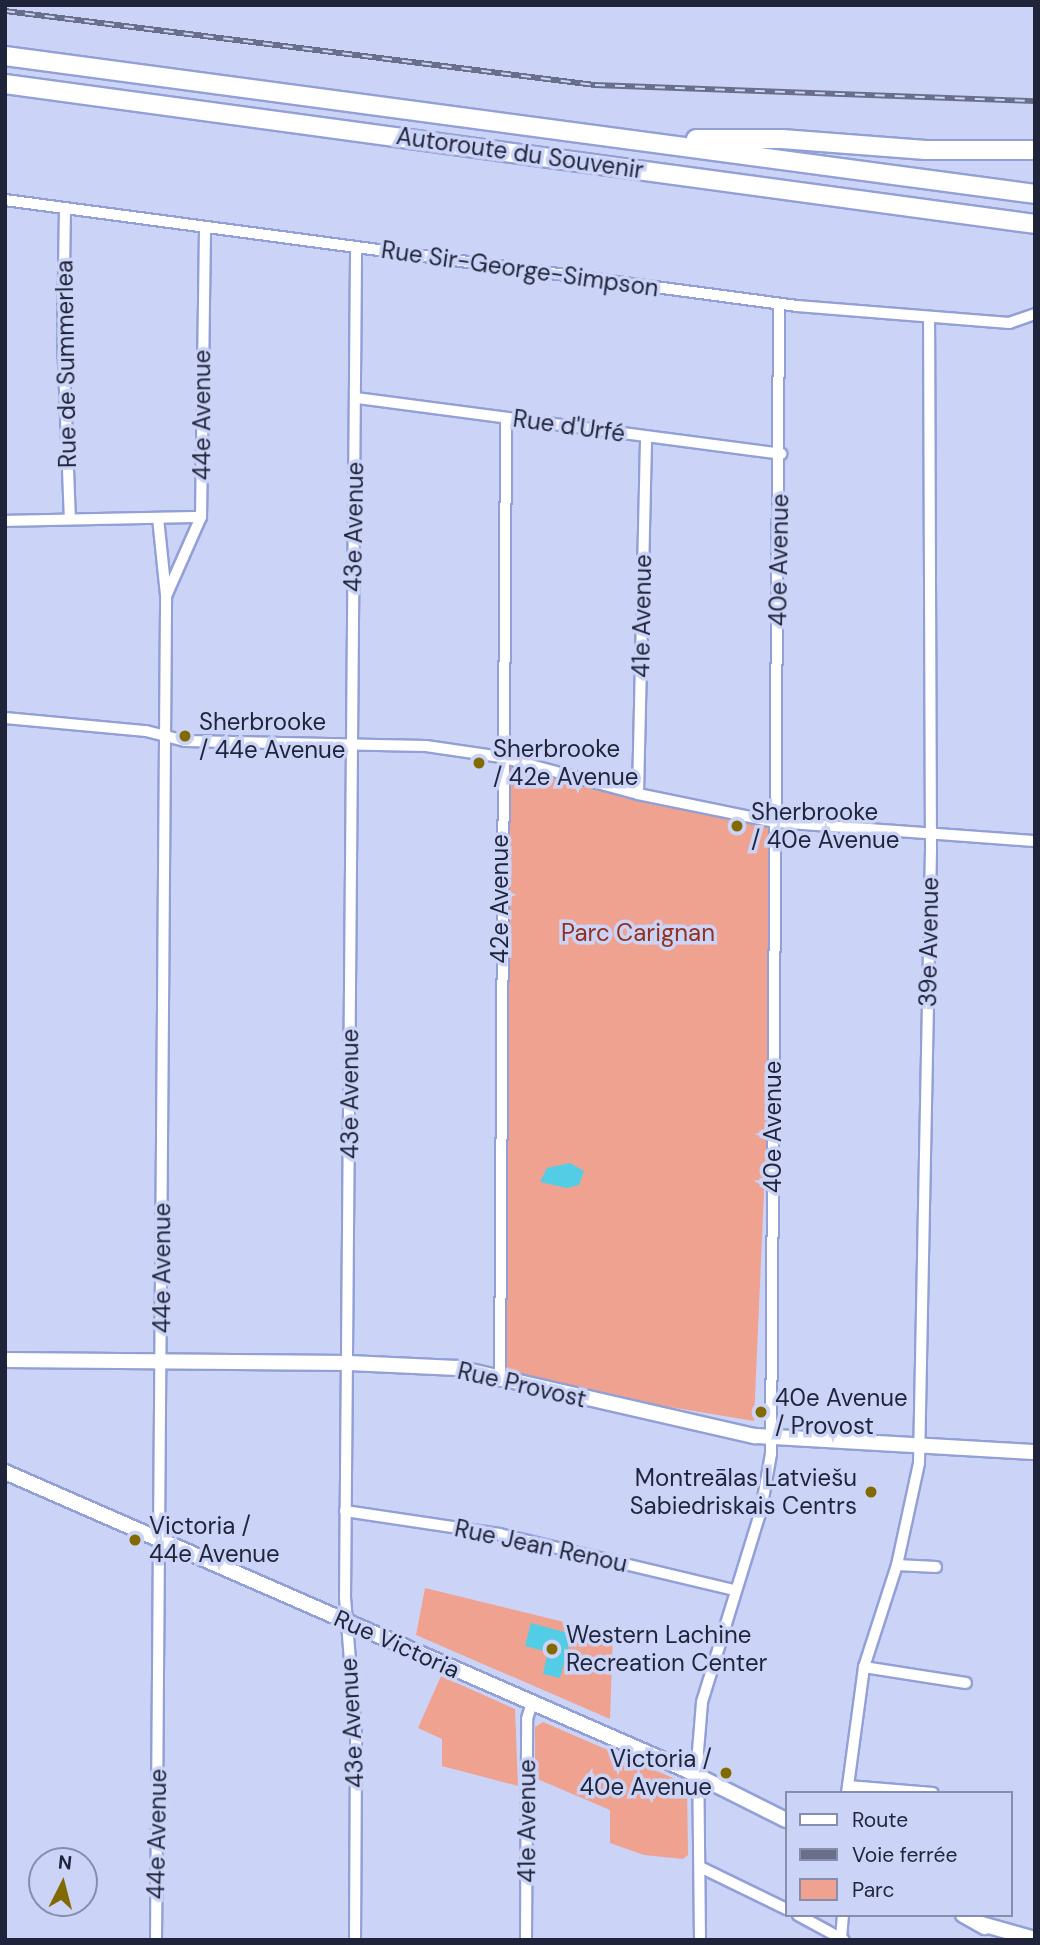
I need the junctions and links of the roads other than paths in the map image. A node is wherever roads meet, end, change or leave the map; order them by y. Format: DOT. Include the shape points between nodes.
graph roads {
  1 [pos="5,56"];
  2 [pos="5,84"];
  3 [pos="632,140"];
  4 [pos="1035,150"];
  5 [pos="1033,194"];
  6 [pos="5,200"];
  7 [pos="65,208"];
  8 [pos="1035,226"];
  9 [pos="205,227"];
  10 [pos="356,247"];
  11 [pos="779,304"];
  12 [pos="1035,314"];
  13 [pos="929,317"];
  14 [pos="357,398"];
  15 [pos="506,418"];
  16 [pos="646,436"];
  17 [pos="781,454"];
  18 [pos="201,517"];
  19 [pos="158,518"];
  20 [pos="70,519"];
  21 [pos="5,521"];
  22 [pos="166,595"];
  23 [pos="5,718"];
  24 [pos="164,736"];
  25 [pos="350,743"];
  26 [pos="500,757"];
  27 [pos="638,794"];
  28 [pos="774,822"];
  29 [pos="931,834"];
  30 [pos="1035,841"];
  31 [pos="5,1360"];
  32 [pos="161,1363"];
  33 [pos="349,1363"];
  34 [pos="500,1381"];
  35 [pos="771,1438"];
  36 [pos="920,1446"];
  37 [pos="1035,1452"];
  38 [pos="5,1472"];
  39 [pos="345,1511"];
  40 [pos="160,1540"];
  41 [pos="897,1565"];
  42 [pos="936,1567"];
  43 [pos="734,1590"];
  44 [pos="346,1622"];
  45 [pos="864,1667"];
  46 [pos="966,1683"];
  47 [pos="532,1703"];
  48 [pos="699,1776"];
  49 [pos="848,1789"];
  50 [pos="890,1791"];
  51 [pos="785,1819"];
  52 [pos="700,1867"];
  53 [pos="785,1909"];
  54 [pos="801,1917"];
  55 [pos="843,1917"];
  56 [pos="967,1917"];
  57 [pos="978,1923"];
  58 [pos="842,1939"];
  59 [pos="1035,1939"];
  60 [pos="156,1940"];
  61 [pos="355,1940"];
  62 [pos="526,1940"];
  63 [pos="700,1940"];
  64 [pos="1004,1940"];
  1 -- 3 [label="highway, Autoroute du Souvenir"];
  2 -- 8 [label="highway, Autoroute du Souvenir"];
  3 -- 4 [label="highway" via="782,139 926,150"];
  3 -- 5 [label="highway, Autoroute du Souvenir"];
  6 -- 7 [label="street, Rue Sir-George-Simpson"];
  7 -- 9 [label="street, Rue Sir-George-Simpson"];
  7 -- 20 [label="street, Rue de Summerlea" via="63,339"];
  9 -- 10 [label="street, Rue Sir-George-Simpson"];
  9 -- 18 [label="street, 44e Avenue"];
  10 -- 11 [label="street, Rue Sir-George-Simpson"];
  10 -- 14 [label="street, 43e Avenue"];
  11 -- 13 [label="street, Rue Sir-George-Simpson"];
  11 -- 17 [label="street, 40e Avenue"];
  12 -- 13 [label="street, Rue Sir-George-Simpson" via="1009,323"];
  13 -- 29 [label="street, 39e Avenue"];
  14 -- 15 [label="street, Rue d'Urfé"];
  14 -- 25 [label="street, 43e Avenue"];
  15 -- 16 [label="street, Rue d'Urfé"];
  15 -- 26 [label="street, 42e Avenue"];
  16 -- 17 [label="street, Rue d'Urfé"];
  16 -- 27 [label="street, 41e Avenue"];
  17 -- 28 [label="street, 40e Avenue"];
  18 -- 19 [label="street"];
  18 -- 22 [label="street, 44e Avenue"];
  19 -- 20 [label="street"];
  19 -- 22 [label="street, 44e Avenue"];
  20 -- 21 [label="street"];
  22 -- 24 [label="street, 44e Avenue"];
  23 -- 24 [label="street"];
  24 -- 25 [label="street" via="185,741"];
  24 -- 32 [label="street, 44e Avenue"];
  25 -- 26 [label="street" via="426,746"];
  25 -- 33 [label="street, 43e Avenue"];
  26 -- 27 [label="street"];
  26 -- 34 [label="street, 42e Avenue"];
  27 -- 28 [label="street"];
  28 -- 29 [label="street"];
  28 -- 35 [label="street, 40e Avenue"];
  29 -- 30 [label="street"];
  29 -- 36 [label="street, 39e Avenue"];
  31 -- 32 [label="street, Rue Provost"];
  32 -- 33 [label="street, Rue Provost"];
  32 -- 40 [label="street, 44e Avenue"];
  33 -- 34 [label="street, Rue Provost" via="457,1368"];
  33 -- 39 [label="street, 43e Avenue"];
  34 -- 35 [label="street, Rue Provost"];
  35 -- 36 [label="street, Rue Provost"];
  35 -- 43 [label="street, 40e Avenue" via="764,1501"];
  36 -- 37 [label="street, Rue Provost"];
  36 -- 41 [label="street, 39e Avenue"];
  38 -- 40 [label="street, Rue Victoria"];
  39 -- 43 [label="street, Rue Jean Renou" via="499,1534"];
  39 -- 44 [label="street, 43e Avenue"];
  40 -- 44 [label="street, Rue Victoria"];
  40 -- 60 [label="street, 44e Avenue"];
  41 -- 42 [label="street"];
  41 -- 45 [label="street, 39e Avenue"];
  43 -- 48 [label="street, 40e Avenue" via="706,1682"];
  44 -- 47 [label="street, Rue Victoria"];
  44 -- 61 [label="street, 43e Avenue" via="356,1737"];
  45 -- 46 [label="street"];
  45 -- 49 [label="street, 39e Avenue"];
  47 -- 48 [label="street, Rue Victoria"];
  47 -- 62 [label="street, 41e Avenue" via="527,1719"];
  48 -- 51 [label="street, Rue Victoria"];
  48 -- 52 [label="street, 40e Avenue"];
  49 -- 50 [label="street, 39e Avenue"];
  52 -- 53 [label="street"];
  52 -- 63 [label="street, 40e Avenue"];
  54 -- 58 [label="street"];
  55 -- 58 [label="street"];
  56 -- 57 [label="street"];
  57 -- 59 [label="street"];
  57 -- 64 [label="street"];
}
